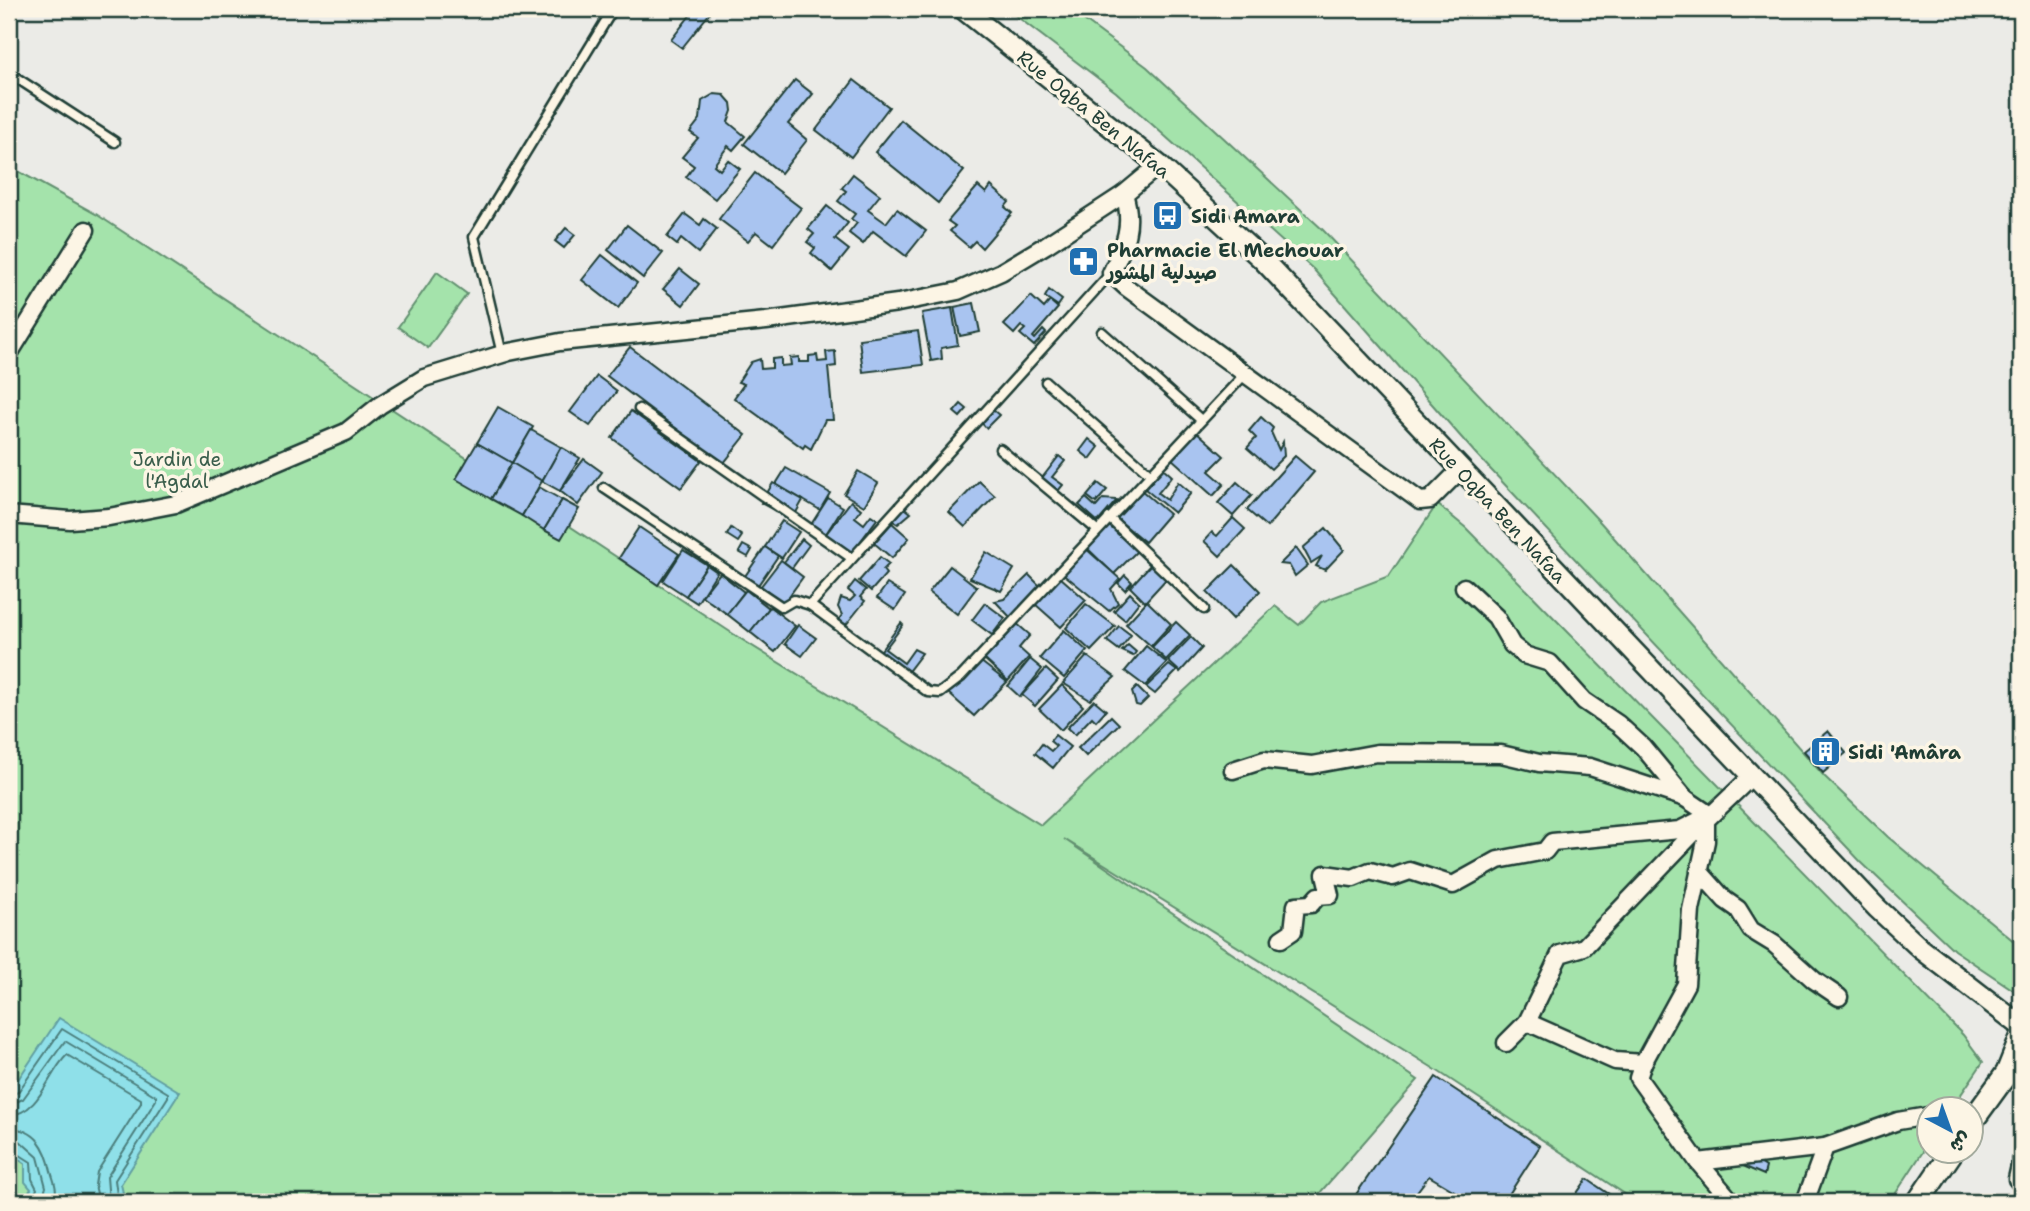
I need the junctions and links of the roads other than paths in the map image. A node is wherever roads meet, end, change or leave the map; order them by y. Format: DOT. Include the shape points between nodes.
graph roads {
  1 [pos="613,9"];
  2 [pos="963,9"];
  3 [pos="9,73"];
  4 [pos="115,142"];
  5 [pos="1159,164"];
  6 [pos="1124,194"];
  7 [pos="86,230"];
  8 [pos="1111,273"];
  9 [pos="1102,332"];
  10 [pos="9,354"];
  11 [pos="502,354"];
  12 [pos="1244,374"];
  13 [pos="1046,382"];
  14 [pos="639,409"];
  15 [pos="1200,420"];
  16 [pos="1000,449"];
  17 [pos="1460,470"];
  18 [pos="1150,474"];
  19 [pos="604,488"];
  20 [pos="9,515"];
  21 [pos="1109,518"];
  22 [pos="1097,530"];
  23 [pos="850,557"];
  24 [pos="1464,587"];
  25 [pos="810,605"];
  26 [pos="1204,609"];
  27 [pos="1233,770"];
  28 [pos="1751,777"];
  29 [pos="1685,798"];
  30 [pos="1708,818"];
  31 [pos="1699,871"];
  32 [pos="1281,939"];
  33 [pos="1839,998"];
  34 [pos="1527,1022"];
  35 [pos="2021,1026"];
  36 [pos="2021,1038"];
  37 [pos="1506,1043"];
  38 [pos="1643,1063"];
  39 [pos="2014,1073"];
  40 [pos="1984,1108"];
  41 [pos="1914,1118"];
  42 [pos="1825,1147"];
  43 [pos="2021,1161"];
  44 [pos="1698,1162"];
  45 [pos="1942,1166"];
  46 [pos="2021,1184"];
  47 [pos="1732,1202"];
  48 [pos="1805,1202"];
  49 [pos="1918,1202"];
  1 -- 11 [label="lane" via="474,237"];
  2 -- 5 [label="street, Rue Oqba Ben Nafaa"];
  3 -- 4 [label="lane"];
  5 -- 6 [label="street"];
  5 -- 17 [label="street, Rue Oqba Ben Nafaa" via="1263,260"];
  6 -- 8 [label="street" via="1129,227"];
  6 -- 11 [label="street" via="1001,272 958,291 766,321 559,342"];
  7 -- 10 [label="street"];
  8 -- 12 [label="street"];
  8 -- 23 [label="lane"];
  9 -- 15 [label="lane"];
  11 -- 20 [label="street" via="424,378 346,432 176,504 70,520"];
  12 -- 15 [label="lane"];
  12 -- 17 [label="street" via="1420,501 1430,500"];
  13 -- 18 [label="lane"];
  14 -- 23 [label="lane"];
  15 -- 18 [label="lane"];
  16 -- 22 [label="lane"];
  17 -- 28 [label="street, Rue Oqba Ben Nafaa"];
  18 -- 21 [label="lane"];
  19 -- 25 [label="lane" via="782,607 794,600"];
  21 -- 22 [label="lane"];
  21 -- 26 [label="lane"];
  22 -- 25 [label="lane" via="940,694 928,692"];
  23 -- 25 [label="lane"];
  24 -- 29 [label="street" via="1496,617 1512,645 1550,663 1584,701 1643,747"];
  27 -- 29 [label="street" via="1264,760 1312,765 1377,753 1501,754 1590,767"];
  28 -- 30 [label="street"];
  28 -- 35 [label="street, Rue Oqba Ben Nafaa" via="1912,940"];
  29 -- 30 [label="street"];
  30 -- 31 [label="street"];
  30 -- 32 [label="street" via="1680,830 1552,842 1545,851 1498,860 1453,885 1410,872 1393,877 1370,871 1353,878 1325,874 1330,895 1296,905 1293,931"];
  30 -- 34 [label="street" via="1584,947 1560,954"];
  31 -- 33 [label="street" via="1738,909 1751,930"];
  31 -- 38 [label="street" via="1686,984"];
  34 -- 37 [label="street"];
  34 -- 38 [label="street" via="1615,1061"];
  36 -- 39 [label="main road"];
  38 -- 44 [label="street" via="1638,1078"];
  39 -- 40 [label="main road"];
  41 -- 42 [label="street"];
  42 -- 44 [label="street"];
  42 -- 48 [label="street"];
  43 -- 46 [label="street" via="2017,1178"];
  44 -- 47 [label="street"];
  45 -- 49 [label="main road"];
}
